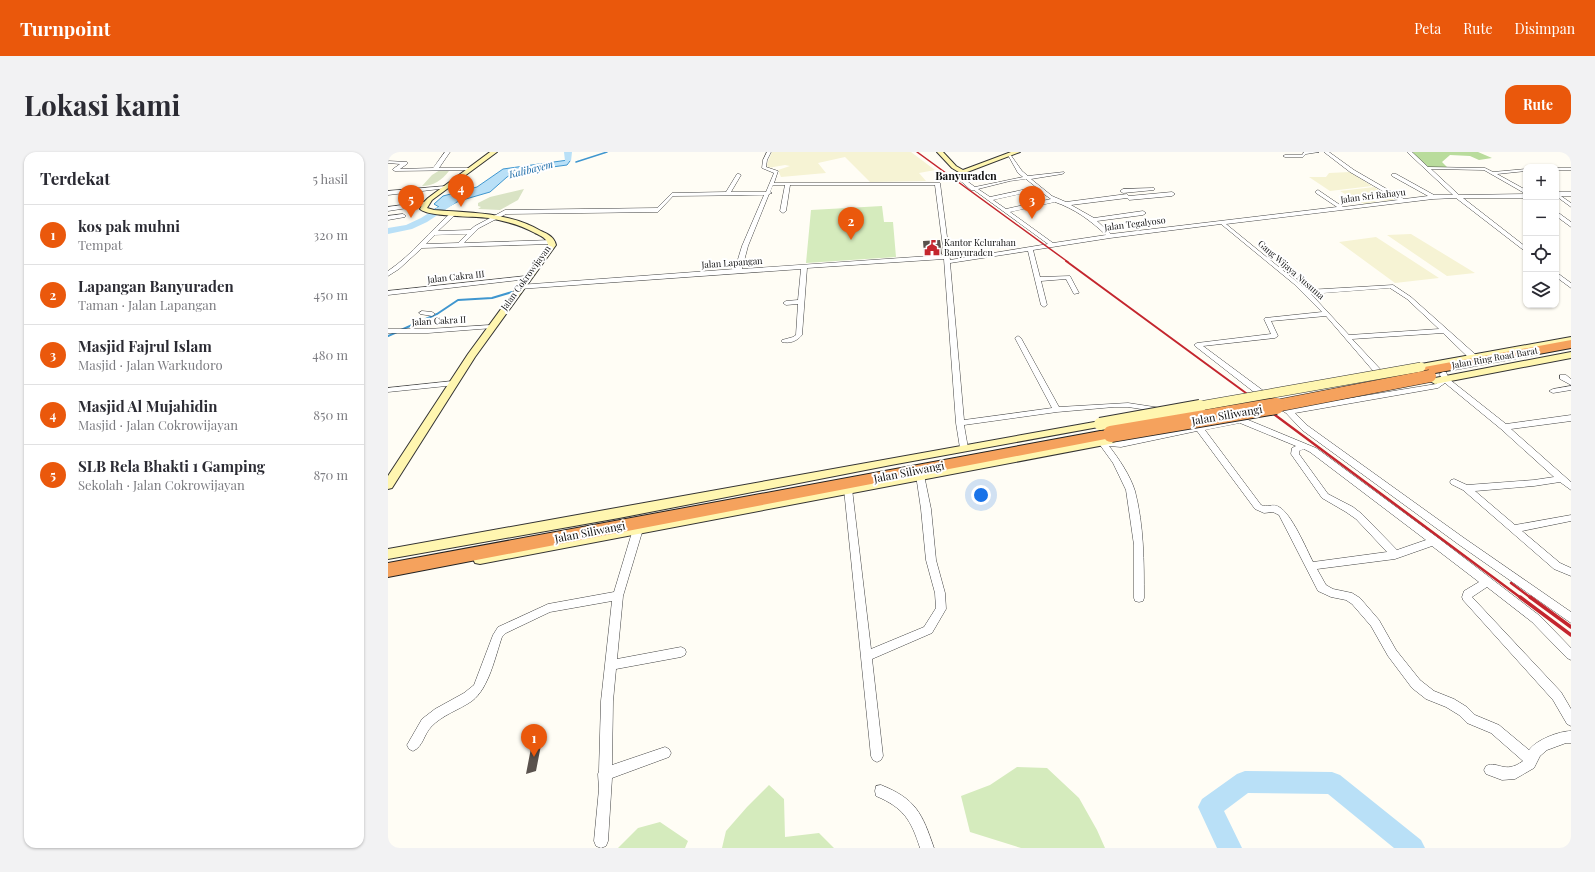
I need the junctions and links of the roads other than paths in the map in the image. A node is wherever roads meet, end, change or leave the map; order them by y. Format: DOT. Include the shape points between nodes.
graph roads {
  1 [pos="448,152"];
  2 [pos="494,152"];
  3 [pos="768,152"];
  4 [pos="940,152"];
  5 [pos="1017,152"];
  6 [pos="1317,152"];
  7 [pos="1326,152"];
  8 [pos="1409,152"];
  9 [pos="1010,155"];
  10 [pos="1286,156"];
  11 [pos="388,162"];
  12 [pos="1426,168"];
  13 [pos="435,169"];
  14 [pos="470,169"];
  15 [pos="1559,169"];
  16 [pos="1571,169"];
  17 [pos="1523,170"];
  18 [pos="1062,173"];
  19 [pos="1493,173"];
  20 [pos="960,174"];
  21 [pos="739,175"];
  22 [pos="1394,175"];
  23 [pos="1027,177"];
  24 [pos="772,184"];
  25 [pos="788,185"];
  26 [pos="446,187"];
  27 [pos="973,188"];
  28 [pos="1040,188"];
  29 [pos="1152,189"];
  30 [pos="1523,190"];
  31 [pos="1123,191"];
  32 [pos="1318,192"];
  33 [pos="388,193"];
  34 [pos="728,193"];
  35 [pos="769,194"];
  36 [pos="1172,194"];
  37 [pos="1559,194"];
  38 [pos="1571,194"];
  39 [pos="1523,196"];
  40 [pos="1559,196"];
  41 [pos="1433,197"];
  42 [pos="1458,197"];
  43 [pos="1177,198"];
  44 [pos="989,199"];
  45 [pos="1055,200"];
  46 [pos="1403,201"];
  47 [pos="425,204"];
  48 [pos="1063,204"];
  49 [pos="1134,204"];
  50 [pos="1571,205"];
  51 [pos="399,207"];
  52 [pos="1341,208"];
  53 [pos="388,209"];
  54 [pos="783,211"];
  55 [pos="1005,211"];
  56 [pos="454,213"];
  57 [pos="1143,213"];
  58 [pos="403,216"];
  59 [pos="1559,216"];
  60 [pos="493,217"];
  61 [pos="391,218"];
  62 [pos="1093,220"];
  63 [pos="1222,222"];
  64 [pos="1571,225"];
  65 [pos="472,232"];
  66 [pos="432,233"];
  67 [pos="1110,236"];
  68 [pos="552,242"];
  69 [pos="1051,244"];
  70 [pos="459,245"];
  71 [pos="421,246"];
  72 [pos="1523,248"];
  73 [pos="1030,249"];
  74 [pos="947,259"];
  75 [pos="804,267"];
  76 [pos="738,271"];
  77 [pos="388,274"];
  78 [pos="1559,276"];
  79 [pos="526,278"];
  80 [pos="1038,280"];
  81 [pos="1571,286"];
  82 [pos="519,287"];
  83 [pos="1306,292"];
  84 [pos="388,293"];
  85 [pos="1076,293"];
  86 [pos="802,302"];
  87 [pos="786,303"];
  88 [pos="1044,305"];
  89 [pos="422,313"];
  90 [pos="432,314"];
  91 [pos="1327,314"];
  92 [pos="491,327"];
  93 [pos="388,331"];
  94 [pos="1444,331"];
  95 [pos="397,332"];
  96 [pos="388,335"];
  97 [pos="1347,337"];
  98 [pos="1018,338"];
  99 [pos="1571,340"];
  100 [pos="784,341"];
  101 [pos="1571,344"];
  102 [pos="1571,350"];
  103 [pos="1571,355"];
  104 [pos="1473,356"];
  105 [pos="1378,371"];
  106 [pos="1434,373"];
  107 [pos="1563,377"];
  108 [pos="453,383"];
  109 [pos="1571,383"];
  110 [pos="1571,388"];
  111 [pos="388,390"];
  112 [pos="1553,391"];
  113 [pos="1262,394"];
  114 [pos="1057,410"];
  115 [pos="1161,410"];
  116 [pos="1289,411"];
  117 [pos="1571,418"];
  118 [pos="1241,420"];
  119 [pos="960,423"];
  120 [pos="1504,427"];
  121 [pos="1199,428"];
  122 [pos="1102,434"];
  123 [pos="1304,446"];
  124 [pos="964,448"];
  125 [pos="920,475"];
  126 [pos="1562,479"];
  127 [pos="1454,482"];
  128 [pos="388,485"];
  129 [pos="1466,488"];
  130 [pos="1571,488"];
  131 [pos="848,489"];
  132 [pos="777,500"];
  133 [pos="700,508"];
  134 [pos="718,510"];
  135 [pos="1571,518"];
  136 [pos="638,529"];
  137 [pos="1513,529"];
  138 [pos="1435,541"];
  139 [pos="388,554"];
  140 [pos="1395,555"];
  141 [pos="388,563"];
  142 [pos="1309,566"];
  143 [pos="388,570"];
  144 [pos="1570,572"];
  145 [pos="388,577"];
  146 [pos="1487,582"];
  147 [pos="618,596"];
  148 [pos="1140,598"];
  149 [pos="1571,618"];
  150 [pos="681,652"];
  151 [pos="1571,655"];
  152 [pos="867,656"];
  153 [pos="611,665"];
  154 [pos="1571,720"];
  155 [pos="1571,737"];
  156 [pos="413,745"];
  157 [pos="665,753"];
  158 [pos="877,756"];
  159 [pos="1531,760"];
  160 [pos="1490,770"];
  161 [pos="604,774"];
  162 [pos="881,791"];
  163 [pos="601,841"];
  164 [pos="927,848"];
  1 -- 13 [label="street"];
  2 -- 14 [label="street"];
  3 -- 24 [label="street" via="763,165 776,171"];
  4 -- 20 [label="street"];
  5 -- 9 [label="street"];
  6 -- 10 [label="street" via="1305,153 1303,156"];
  7 -- 46 [label="street" via="1352,171"];
  8 -- 12 [label="street"];
  9 -- 20 [label="street"];
  9 -- 23 [label="street" via="1017,169"];
  11 -- 13 [label="street" via="405,162 394,170"];
  12 -- 19 [label="street" via="1480,169"];
  12 -- 42 [label="street"];
  13 -- 14 [label="street"];
  14 -- 26 [label="street"];
  15 -- 16 [label="street"];
  17 -- 19 [label="street"];
  18 -- 23 [label="street"];
  19 -- 30 [label="street"];
  20 -- 27 [label="street"];
  21 -- 34 [label="street"];
  22 -- 41 [label="street"];
  23 -- 27 [label="street"];
  23 -- 28 [label="street"];
  24 -- 25 [label="street"];
  24 -- 35 [label="street"];
  25 -- 54 [label="street"];
  25 -- 74 [label="street" via="938,184"];
  26 -- 33 [label="street"];
  26 -- 47 [label="street"];
  27 -- 44 [label="street"];
  28 -- 44 [label="street"];
  28 -- 45 [label="street"];
  29 -- 31 [label="street"];
  32 -- 52 [label="street"];
  34 -- 35 [label="street"];
  34 -- 60 [label="street" via="672,195 658,210 505,212"];
  35 -- 76 [label="street" via="745,246"];
  36 -- 48 [label="street"];
  37 -- 38 [label="street"];
  39 -- 42 [label="street, Jalan Sri Rahayu"];
  40 -- 50 [label="street"];
  41 -- 42 [label="street, Jalan Sri Rahayu"];
  41 -- 46 [label="street, Jalan Sri Rahayu"];
  42 -- 72 [label="street"];
  43 -- 49 [label="street"];
  44 -- 55 [label="street"];
  45 -- 48 [label="street"];
  45 -- 55 [label="street"];
  46 -- 52 [label="street, Jalan Sri Rahayu"];
  47 -- 51 [label="street"];
  47 -- 56 [label="street, Jalan Cokrowijayan" via="423,209"];
  48 -- 62 [label="street"];
  51 -- 53 [label="street"];
  51 -- 61 [label="street"];
  52 -- 63 [label="street, Jalan Sri Rahayu"];
  55 -- 69 [label="street"];
  56 -- 60 [label="street, Jalan Cokrowijayan"];
  56 -- 66 [label="street"];
  57 -- 62 [label="street"];
  58 -- 61 [label="street"];
  59 -- 64 [label="street"];
  60 -- 65 [label="street"];
  60 -- 68 [label="street, Jalan Cokrowijayan" via="534,228"];
  62 -- 67 [label="street"];
  63 -- 67 [label="street, Jalan Tegalyoso"];
  63 -- 83 [label="street, Gang Wijaya Nusuma"];
  65 -- 66 [label="street"];
  65 -- 70 [label="street"];
  66 -- 71 [label="street"];
  67 -- 69 [label="street, Jalan Tegalyoso"];
  68 -- 70 [label="street"];
  68 -- 79 [label="street, Jalan Cokrowijayan" via="549,250"];
  69 -- 73 [label="street, Jalan Tegalyoso"];
  70 -- 71 [label="street"];
  71 -- 77 [label="street"];
  73 -- 74 [label="street, Jalan Lapangan"];
  73 -- 80 [label="street"];
  74 -- 75 [label="street, Jalan Lapangan"];
  74 -- 119 [label="street"];
  75 -- 76 [label="street, Jalan Lapangan"];
  75 -- 86 [label="street"];
  76 -- 82 [label="street, Jalan Lapangan"];
  78 -- 81 [label="street"];
  79 -- 82 [label="street, Jalan Cokrowijayan"];
  79 -- 84 [label="street, Jalan Cakra III"];
  80 -- 85 [label="street" via="1068,277"];
  80 -- 88 [label="street"];
  82 -- 92 [label="street, Jalan Cokrowijayan"];
  83 -- 91 [label="street, Gang Wijaya Nusuma"];
  83 -- 94 [label="street" via="1391,286 1409,298"];
  86 -- 87 [label="street"];
  86 -- 100 [label="street" via="799,335 795,339"];
  89 -- 90 [label="street"];
  91 -- 97 [label="street, Gang Wijaya Nusuma"];
  91 -- 113 [label="street" via="1270,318 1267,322 1275,336 1197,345"];
  92 -- 95 [label="street, Jalan Cakra II"];
  92 -- 108 [label="street, Jalan Cokrowijayan"];
  93 -- 95 [label="street, Jalan Cakra II"];
  94 -- 97 [label="street"];
  94 -- 104 [label="street"];
  95 -- 96 [label="street"];
  97 -- 105 [label="street, Gang Wijaya Nusuma"];
  98 -- 114 [label="street"];
  99 -- 104 [label="street"];
  101 -- 106 [label="highway, Jalan Ring Road Barat"];
  102 -- 106 [label="highway, Jalan Ring Road Barat"];
  103 -- 106 [label="street"];
  104 -- 106 [label="street"];
  105 -- 106 [label="street" via="1414,364"];
  105 -- 113 [label="street"];
  106 -- 116 [label="street" via="1438,386"];
  106 -- 120 [label="street"];
  106 -- 122 [label="highway, Jalan Siliwangi, bridge" via="1307,401"];
  107 -- 109 [label="street"];
  108 -- 111 [label="street"];
  108 -- 128 [label="street, Jalan Cokrowijayan"];
  110 -- 112 [label="street"];
  113 -- 116 [label="street"];
  114 -- 115 [label="street" via="1128,405"];
  114 -- 119 [label="street"];
  115 -- 118 [label="street" via="1225,400 1240,408 1244,416"];
  115 -- 122 [label="street" via="1098,420"];
  116 -- 149 [label="street" via="1305,428"];
  117 -- 120 [label="street"];
  118 -- 121 [label="street"];
  118 -- 123 [label="street"];
  119 -- 124 [label="street"];
  120 -- 126 [label="street"];
  121 -- 122 [label="street" via="1121,444"];
  121 -- 142 [label="street" via="1258,507 1264,510 1274,508 1282,512"];
  122 -- 124 [label="street"];
  122 -- 125 [label="street"];
  122 -- 132 [label="highway, Jalan Siliwangi"];
  122 -- 133 [label="highway, Jalan Siliwangi" via="874,470"];
  122 -- 148 [label="street" via="1130,490 1139,545"];
  123 -- 138 [label="street" via="1313,450"];
  123 -- 140 [label="street" via="1295,450 1295,454 1325,496 1353,512"];
  124 -- 139 [label="street"];
  125 -- 131 [label="street"];
  125 -- 152 [label="street" via="931,560 940,593 941,610 928,630"];
  126 -- 129 [label="street"];
  126 -- 130 [label="street"];
  127 -- 129 [label="street"];
  129 -- 137 [label="street"];
  131 -- 132 [label="street"];
  131 -- 152 [label="street" via="862,635"];
  132 -- 134 [label="highway, Jalan Siliwangi"];
  133 -- 134 [label="highway, Jalan Siliwangi"];
  133 -- 141 [label="highway, Jalan Siliwangi"];
  133 -- 143 [label="highway, Jalan Siliwangi"];
  134 -- 136 [label="street"];
  135 -- 137 [label="street"];
  136 -- 145 [label="street"];
  136 -- 147 [label="street"];
  137 -- 144 [label="street" via="1556,566"];
  138 -- 140 [label="street"];
  138 -- 146 [label="street"];
  140 -- 142 [label="street"];
  142 -- 159 [label="street" via="1326,591 1348,596 1356,601 1375,623 1392,653 1416,684 1430,695 1464,711 1471,719 1495,729"];
  146 -- 151 [label="street" via="1536,619"];
  146 -- 154 [label="street" via="1467,597 1556,696"];
  147 -- 153 [label="street"];
  147 -- 156 [label="street" via="548,608 502,630 478,688 468,697 426,722"];
  150 -- 153 [label="street"];
  152 -- 158 [label="street"];
  153 -- 161 [label="street"];
  155 -- 159 [label="street" via="1539,748 1533,753"];
  157 -- 161 [label="street"];
  159 -- 160 [label="street" via="1530,764 1513,774 1502,775"];
  161 -- 163 [label="street"];
  162 -- 164 [label="street" via="896,797 909,808"];
}
